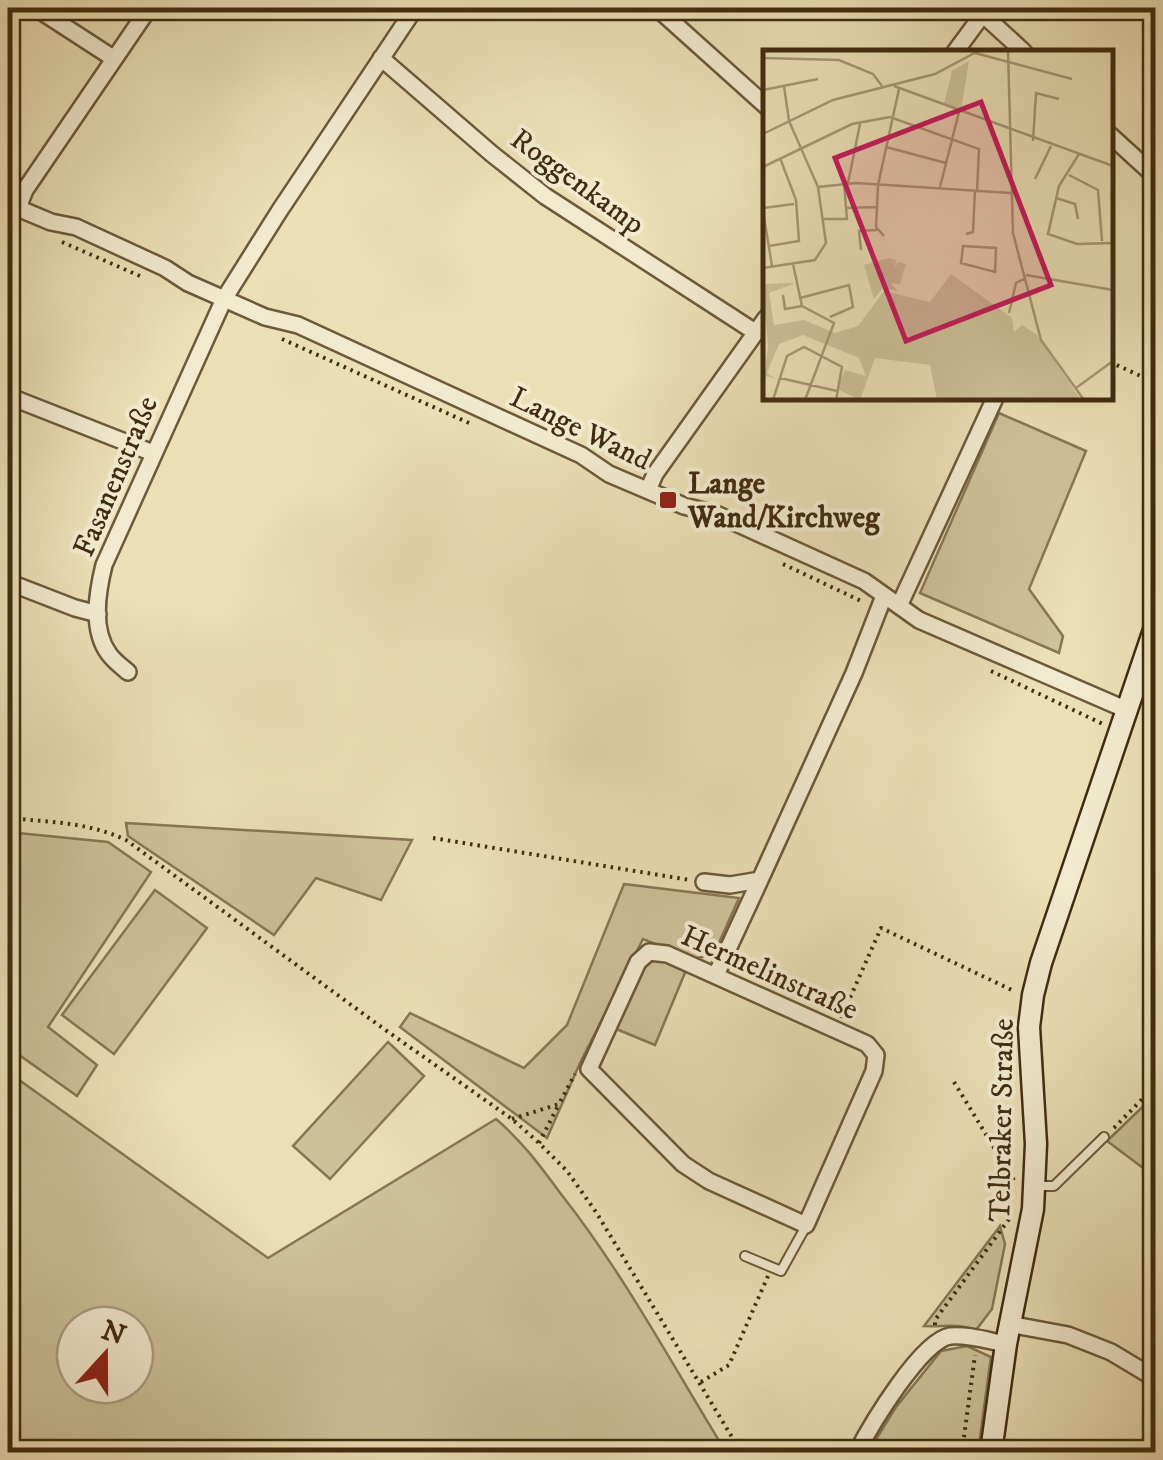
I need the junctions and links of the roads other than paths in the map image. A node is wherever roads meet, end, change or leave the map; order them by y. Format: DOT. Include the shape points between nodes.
graph roads {
  1 [pos="36,8"];
  2 [pos="149,8"];
  3 [pos="414,8"];
  4 [pos="657,8"];
  5 [pos="980,11"];
  6 [pos="956,50"];
  7 [pos="1022,50"];
  8 [pos="114,58"];
  9 [pos="381,58"];
  10 [pos="763,103"];
  11 [pos="1113,137"];
  12 [pos="1156,177"];
  13 [pos="13,206"];
  14 [pos="224,299"];
  15 [pos="763,322"];
  16 [pos="755,332"];
  17 [pos="8,396"];
  18 [pos="994,400"];
  19 [pos="154,453"];
  20 [pos="648,490"];
  21 [pos="8,582"];
  22 [pos="884,596"];
  23 [pos="899,606"];
  24 [pos="98,614"];
  25 [pos="1156,624"];
  26 [pos="128,672"];
  27 [pos="1127,710"];
  28 [pos="760,880"];
  29 [pos="704,882"];
  30 [pos="716,975"];
  31 [pos="1104,1137"];
  32 [pos="1029,1190"];
  33 [pos="806,1225"];
  34 [pos="745,1256"];
  35 [pos="1007,1334"];
  36 [pos="1156,1379"];
  37 [pos="856,1452"];
  38 [pos="990,1452"];
  1 -- 8 [label="street"];
  2 -- 8 [label="street"];
  3 -- 9 [label="street, Fasanenstraße"];
  4 -- 10 [label="street"];
  5 -- 6 [label="street"];
  5 -- 7 [label="street"];
  8 -- 13 [label="street"];
  9 -- 14 [label="street, Fasanenstraße"];
  9 -- 16 [label="street, Roggenkamp" via="545,196"];
  11 -- 12 [label="street"];
  13 -- 14 [label="street, Lange Wand" via="76,227"];
  14 -- 19 [label="street, Fasanenstraße"];
  14 -- 20 [label="street, Lange Wand" via="298,326"];
  15 -- 16 [label="street"];
  16 -- 20 [label="street"];
  17 -- 19 [label="street"];
  18 -- 23 [label="street"];
  19 -- 24 [label="street, Fasanenstraße" via="104,565"];
  20 -- 22 [label="street, Lange Wand" via="716,514"];
  21 -- 24 [label="street"];
  22 -- 23 [label="street, Lange Wand"];
  22 -- 28 [label="street"];
  23 -- 27 [label="street, Lange Wand"];
  24 -- 26 [label="street, Fasanenstraße" via="99,636"];
  25 -- 27 [label="street, Telbraker Straße"];
  27 -- 32 [label="street, Telbraker Straße" via="1033,995 1036,1144"];
  28 -- 29 [label="street"];
  28 -- 30 [label="street"];
  30 -- 33 [label="street, Hermelinstraße" via="868,1044 876,1055"];
  30 -- 33 [label="street, Hermelinstraße" via="649,952 638,962 589,1069 683,1164"];
  31 -- 32 [label="lane" via="1054,1186"];
  32 -- 35 [label="street, Telbraker Straße" via="1029,1236"];
  33 -- 34 [label="lane" via="782,1271"];
  35 -- 36 [label="street" via="1068,1335"];
  35 -- 37 [label="street" via="937,1340"];
  35 -- 38 [label="street, Telbraker Straße"];
}
